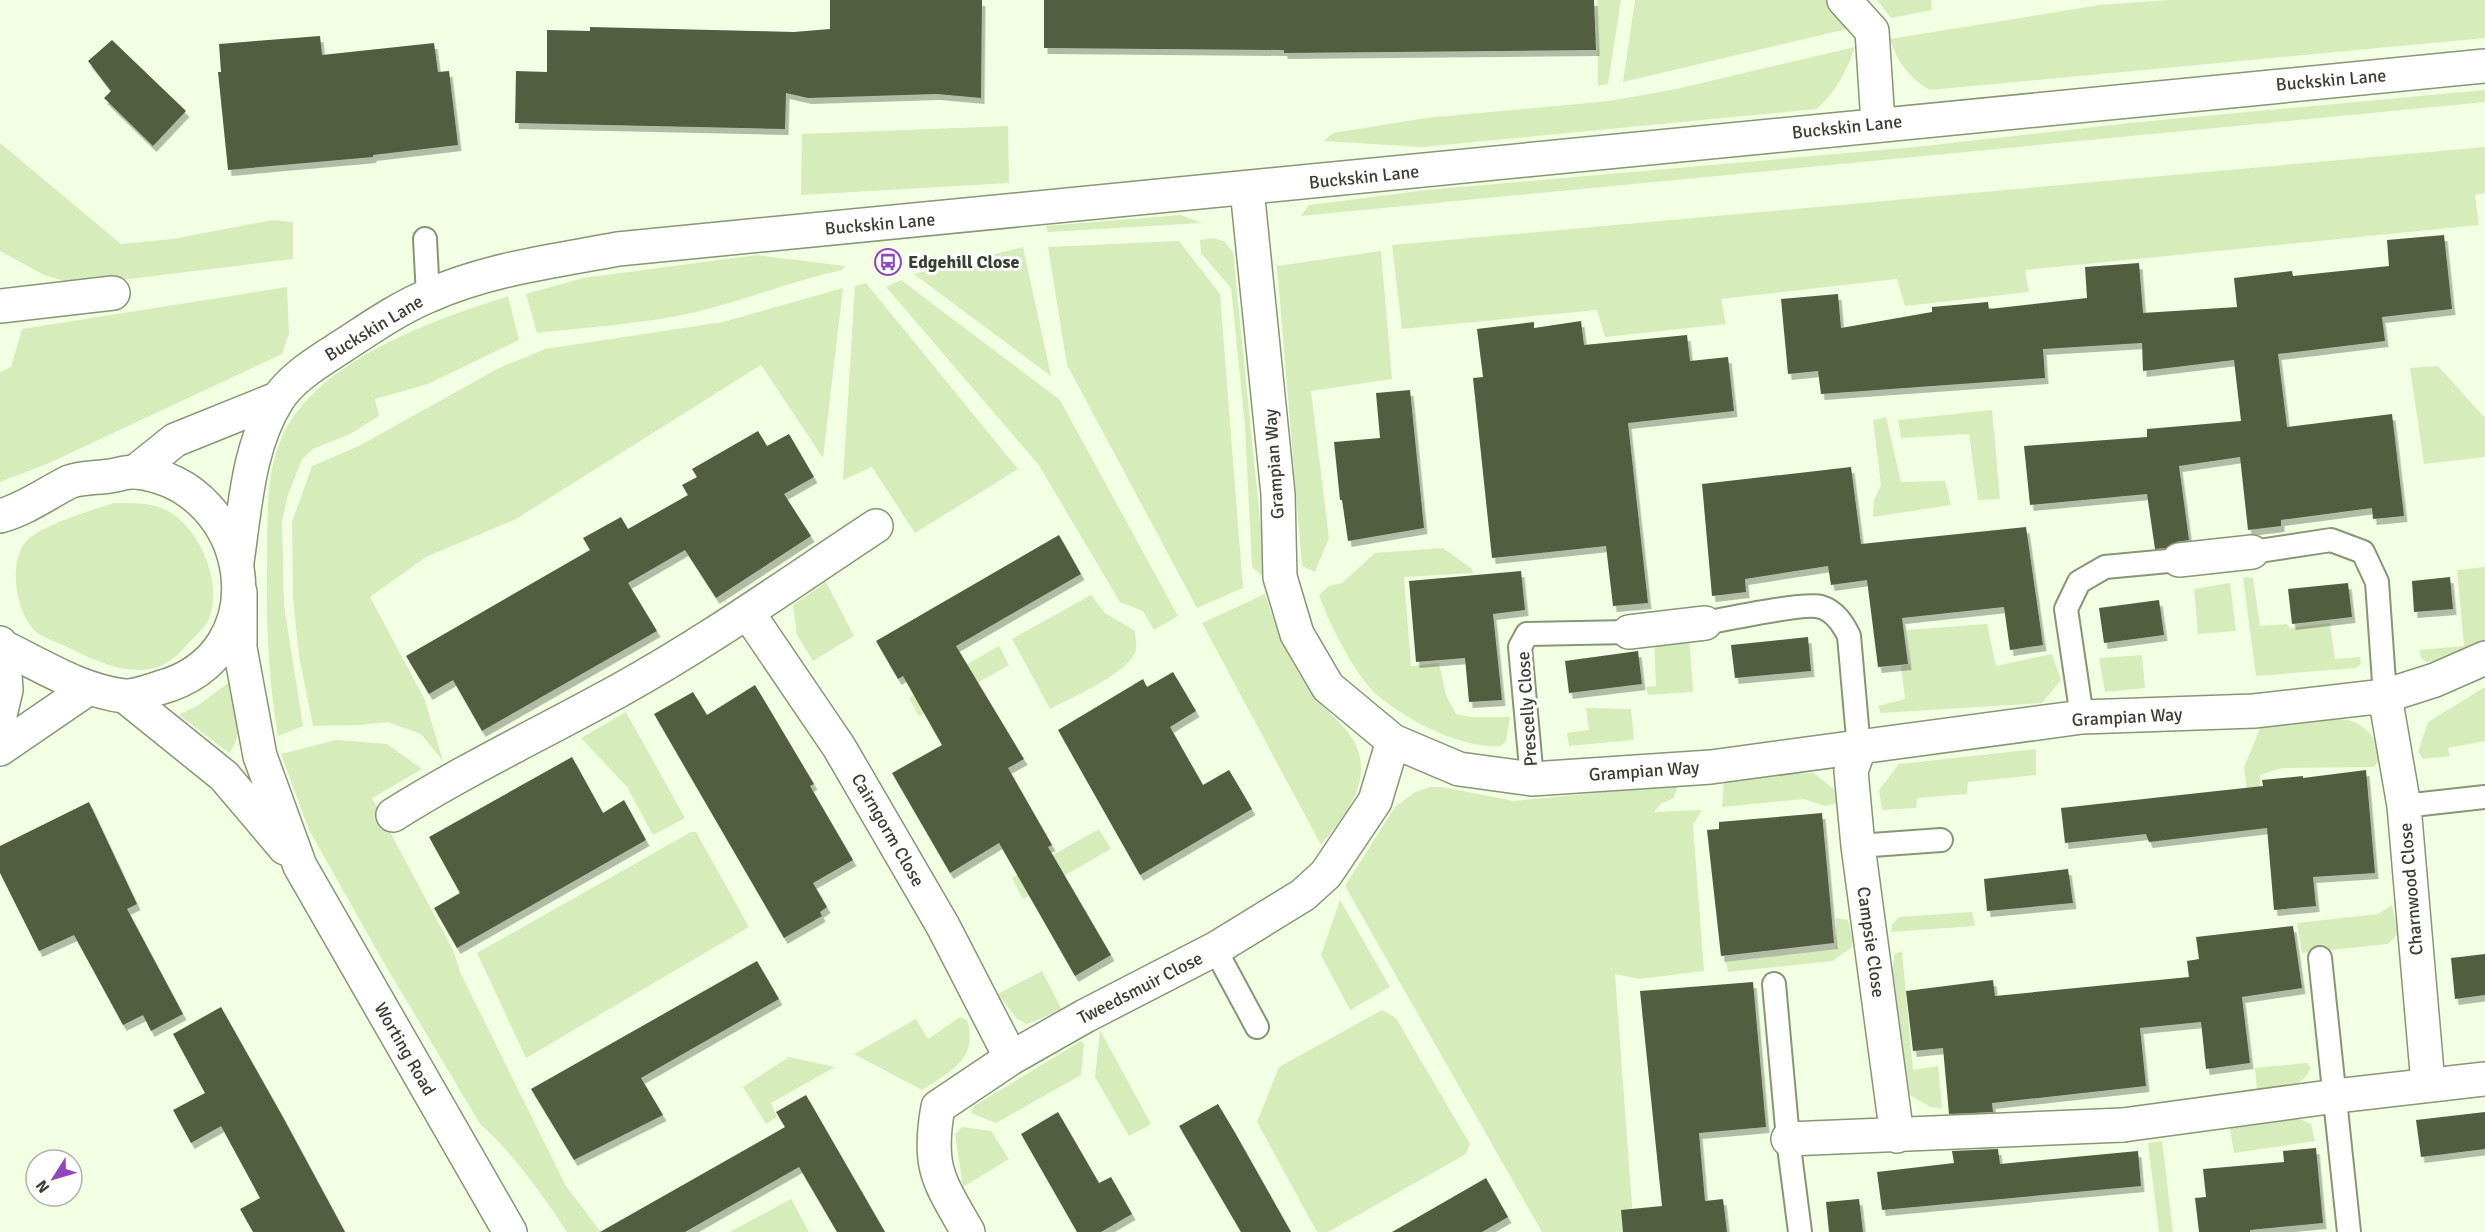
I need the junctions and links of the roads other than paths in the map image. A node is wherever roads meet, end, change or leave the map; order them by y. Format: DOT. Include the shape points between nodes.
graph roads {
  1 [pos="1844,0"];
  2 [pos="2485,66"];
  3 [pos="1878,123"];
  4 [pos="1247,189"];
  5 [pos="425,239"];
  6 [pos="113,292"];
  7 [pos="428,296"];
  8 [pos="0,306"];
  9 [pos="279,398"];
  10 [pos="135,472"];
  11 [pos="3,520"];
  12 [pos="876,526"];
  13 [pos="2252,552"];
  14 [pos="2179,560"];
  15 [pos="239,577"];
  16 [pos="748,613"];
  17 [pos="1705,623"];
  18 [pos="1629,632"];
  19 [pos="1,645"];
  20 [pos="2485,658"];
  21 [pos="89,688"];
  22 [pos="2385,696"];
  23 [pos="126,697"];
  24 [pos="0,715"];
  25 [pos="2082,717"];
  26 [pos="1393,741"];
  27 [pos="0,749"];
  28 [pos="1859,749"];
  29 [pos="1533,779"];
  30 [pos="2485,797"];
  31 [pos="2404,806"];
  32 [pos="393,815"];
  33 [pos="1941,840"];
  34 [pos="1858,846"];
  35 [pos="300,866"];
  36 [pos="1215,949"];
  37 [pos="2320,958"];
  38 [pos="1774,984"];
  39 [pos="1257,1027"];
  40 [pos="1011,1058"];
  41 [pos="2485,1079"];
  42 [pos="2428,1084"];
  43 [pos="2336,1096"];
  44 [pos="1897,1136"];
  45 [pos="1788,1139"];
  46 [pos="510,1232"];
  47 [pos="968,1232"];
  48 [pos="1800,1232"];
  49 [pos="2349,1232"];
  1 -- 3 [label="street" via="1872,31"];
  2 -- 3 [label="street, Buckskin Lane"];
  3 -- 4 [label="street, Buckskin Lane"];
  4 -- 7 [label="street, Buckskin Lane" via="618,249 507,269"];
  4 -- 26 [label="street, Grampian Way" via="1278,494 1280,577 1297,634 1328,687"];
  5 -- 7 [label="lane"];
  6 -- 8 [label="street"];
  7 -- 9 [label="street, Buckskin Lane" via="381,321 308,369"];
  9 -- 10 [label="street, Buckskin Lane" via="175,440"];
  9 -- 15 [label="street, Buckskin Lane" via="260,437 249,480"];
  10 -- 11 [label="street" via="72,481"];
  10 -- 15 [label="street" via="178,484 210,509"];
  12 -- 16 [label="street"];
  13 -- 14 [label="street"];
  13 -- 22 [label="lane" via="2331,540 2363,552 2377,582"];
  14 -- 25 [label="lane" via="2105,567 2079,582 2066,609"];
  15 -- 23 [label="street" via="229,637 208,662 177,683"];
  15 -- 35 [label="street, Worting Road" via="240,648 260,756"];
  16 -- 32 [label="street" via="621,690 445,782"];
  16 -- 40 [label="street, Cairngorm Close" via="839,747 943,926"];
  17 -- 18 [label="street"];
  17 -- 28 [label="lane" via="1820,606 1842,620 1849,636"];
  18 -- 29 [label="lane, Prescelly Close" via="1527,634 1520,647"];
  19 -- 21 [label="street"];
  19 -- 24 [label="street" via="6,690"];
  20 -- 22 [label="street, Grampian Way"];
  21 -- 23 [label="street"];
  21 -- 27 [label="street"];
  22 -- 25 [label="street, Grampian Way" via="2254,711"];
  22 -- 31 [label="street, Charnwood Close"];
  23 -- 35 [label="street, Worting Road" via="224,776"];
  25 -- 28 [label="street, Grampian Way"];
  26 -- 29 [label="street, Grampian Way" via="1459,769"];
  26 -- 36 [label="street, Tweedsmuir Close" via="1375,801 1326,874 1303,895"];
  28 -- 29 [label="street, Grampian Way" via="1711,767"];
  28 -- 34 [label="street, Campsie Close" via="1851,771"];
  30 -- 31 [label="lane"];
  31 -- 42 [label="street, Charnwood Close"];
  33 -- 34 [label="lane"];
  34 -- 44 [label="street, Campsie Close"];
  35 -- 46 [label="street, Worting Road"];
  36 -- 39 [label="lane"];
  36 -- 40 [label="street, Tweedsmuir Close"];
  37 -- 43 [label="lane"];
  38 -- 45 [label="lane"];
  40 -- 47 [label="street, Tweedsmuir Close" via="938,1107 932,1139 937,1178"];
  41 -- 42 [label="street"];
  42 -- 43 [label="street"];
  43 -- 44 [label="street" via="2123,1125"];
  43 -- 49 [label="lane"];
  44 -- 45 [label="street"];
  45 -- 48 [label="lane"];
}
